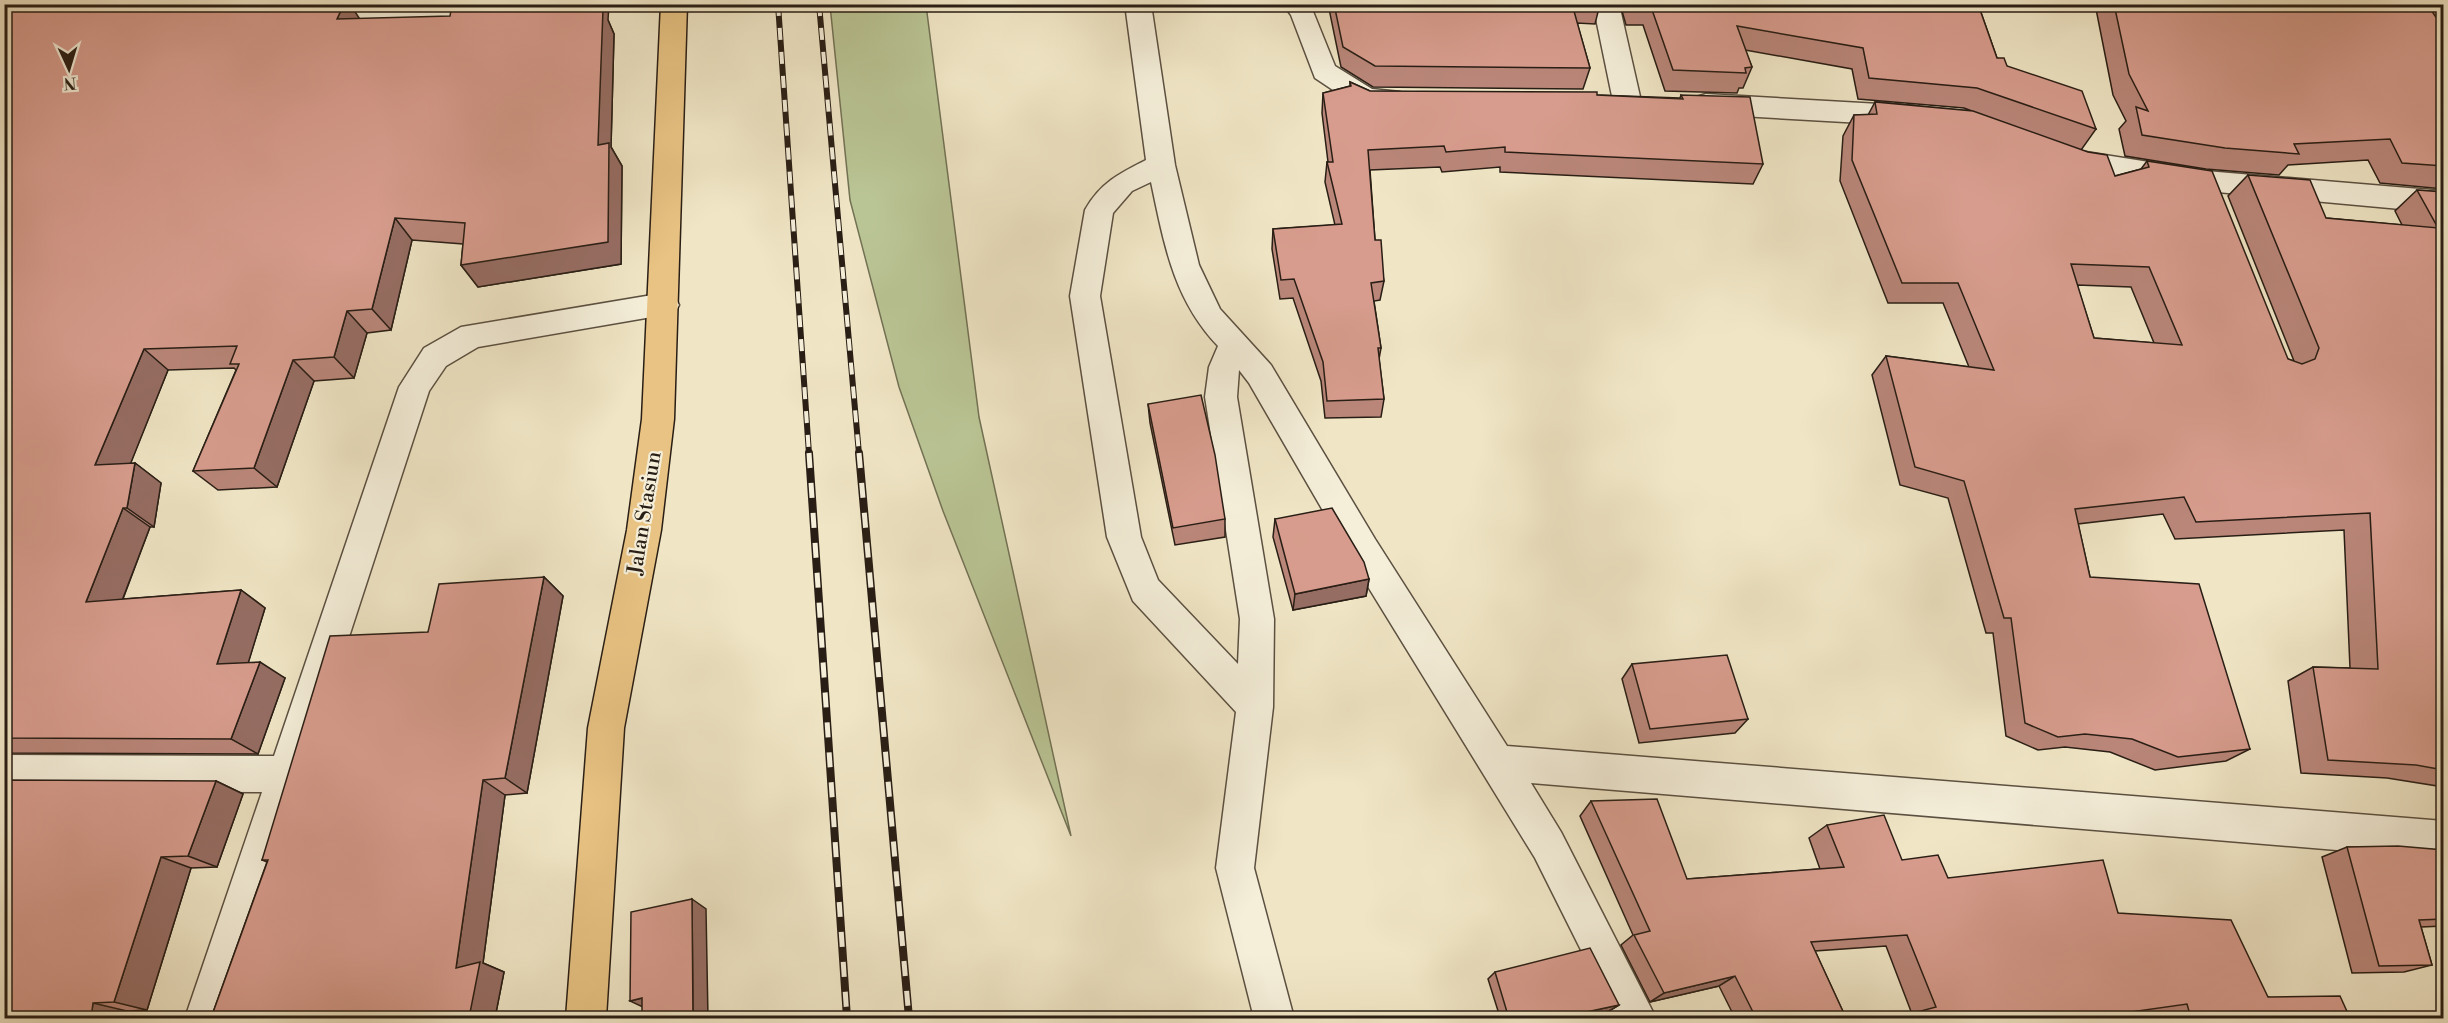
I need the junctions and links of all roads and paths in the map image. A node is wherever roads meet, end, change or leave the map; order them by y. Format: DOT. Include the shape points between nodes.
graph roads {
  1 [pos="238,4"];
  2 [pos="554,4"];
  3 [pos="674,4"];
  4 [pos="1138,4"];
  5 [pos="1296,4"];
  6 [pos="1606,4"];
  7 [pos="1414,99"];
  8 [pos="1627,101"];
  9 [pos="1685,103"];
  10 [pos="1940,118"];
  11 [pos="2040,149"];
  12 [pos="1161,165"];
  13 [pos="2206,181"];
  14 [pos="2444,202"];
  15 [pos="2219,214"];
  16 [pos="664,304"];
  17 [pos="1236,343"];
  18 [pos="1254,707"];
  19 [pos="1496,763"];
  20 [pos="4,773"];
  21 [pos="288,774"];
  22 [pos="2444,840"];
  23 [pos="205,1018"];
  24 [pos="586,1018"];
  25 [pos="1274,1018"];
  26 [pos="1636,1018"];
  1 -- 2 [label="street" via="379,14"];
  3 -- 16 [label="main road, Jalan Stasiun"];
  4 -- 12 [label="street"];
  5 -- 7 [label="street" via="1324,70 1367,99"];
  6 -- 8 [label="street"];
  9 -- 10 [label="street"];
  11 -- 13 [label="street" via="2073,161"];
  12 -- 17 [label="street" via="1184,265 1209,317"];
  12 -- 18 [label="street" via="1122,184 1099,210 1085,296 1124,537 1145,590"];
  13 -- 14 [label="street"];
  13 -- 15 [label="street"];
  16 -- 21 [label="street" via="472,336 435,357 415,387 325,651"];
  16 -- 24 [label="main road, Jalan Stasiun" via="658,419 644,530 606,728"];
  17 -- 18 [label="street" via="1224,367 1221,397 1257,619"];
  17 -- 19 [label="street" via="1260,374"];
  18 -- 25 [label="street" via="1236,868"];
  19 -- 22 [label="street"];
  19 -- 26 [label="street" via="1548,845"];
  20 -- 21 [label="street"];
  21 -- 23 [label="street"];
}
